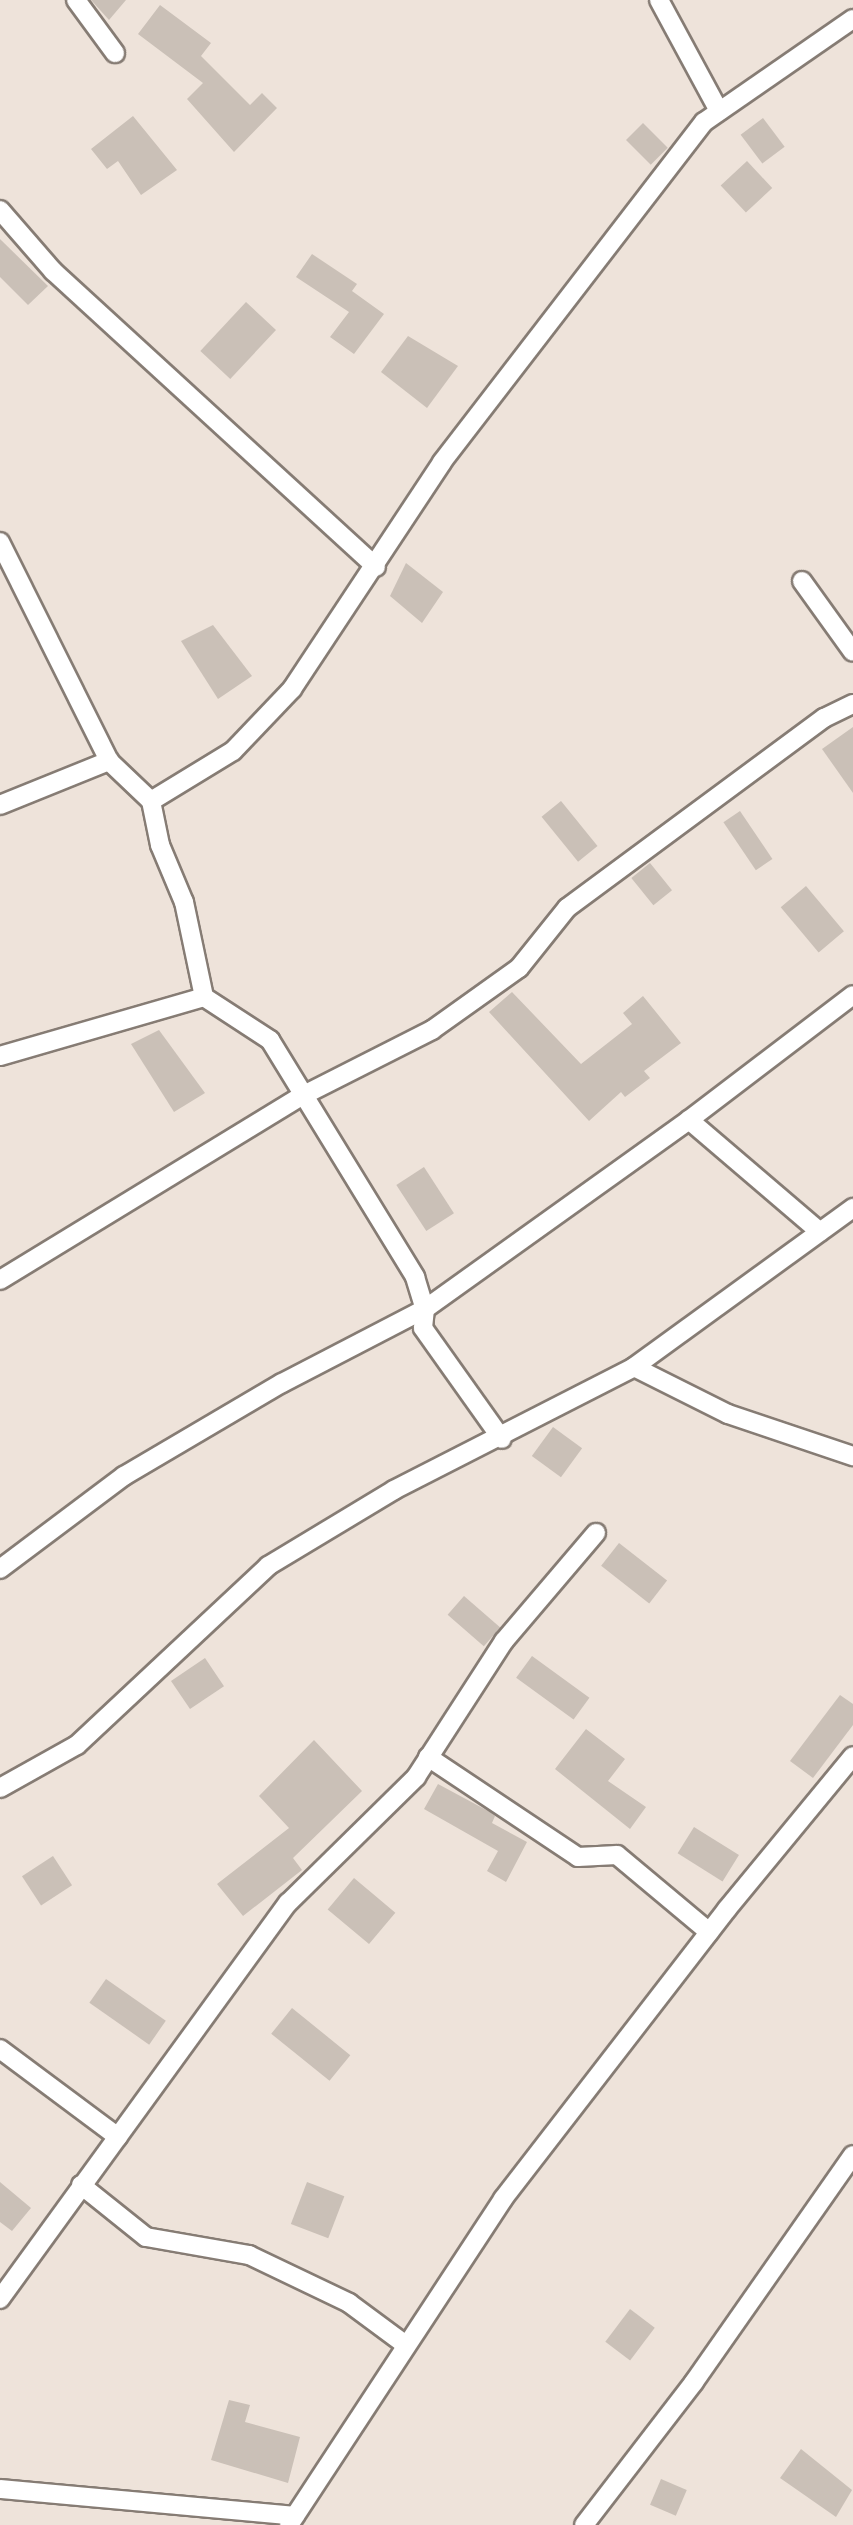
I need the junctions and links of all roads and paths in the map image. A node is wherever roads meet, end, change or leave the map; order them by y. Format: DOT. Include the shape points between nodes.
graph roads {
  1 [pos="76,0"];
  2 [pos="659,0"];
  3 [pos="853,19"];
  4 [pos="115,53"];
  5 [pos="719,111"];
  6 [pos="0,210"];
  7 [pos="0,542"];
  8 [pos="376,567"];
  9 [pos="802,581"];
  10 [pos="853,652"];
  11 [pos="853,704"];
  12 [pos="109,761"];
  13 [pos="151,801"];
  14 [pos="0,805"];
  15 [pos="853,995"];
  16 [pos="204,997"];
  17 [pos="0,1056"];
  18 [pos="302,1096"];
  19 [pos="689,1120"];
  20 [pos="853,1208"];
  21 [pos="820,1232"];
  22 [pos="0,1280"];
  23 [pos="425,1309"];
  24 [pos="634,1367"];
  25 [pos="502,1439"];
  26 [pos="853,1456"];
  27 [pos="596,1533"];
  28 [pos="0,1569"];
  29 [pos="853,1756"];
  30 [pos="428,1757"];
  31 [pos="0,1788"];
  32 [pos="709,1932"];
  33 [pos="0,2049"];
  34 [pos="118,2137"];
  35 [pos="853,2155"];
  36 [pos="81,2185"];
  37 [pos="0,2299"];
  38 [pos="406,2345"];
  39 [pos="0,2489"];
  40 [pos="292,2520"];
  41 [pos="584,2525"];
  1 -- 4 [label="street"];
  2 -- 5 [label="street"];
  3 -- 5 [label="street"];
  5 -- 8 [label="street" via="704,122 527,347 442,462"];
  6 -- 8 [label="street" via="53,271"];
  7 -- 12 [label="street"];
  8 -- 13 [label="street" via="292,689 233,751"];
  9 -- 10 [label="street"];
  11 -- 18 [label="street" via="824,718 567,908 519,968 432,1030"];
  12 -- 13 [label="street"];
  12 -- 14 [label="street"];
  13 -- 16 [label="street" via="160,845 184,902"];
  15 -- 19 [label="street"];
  16 -- 17 [label="street"];
  16 -- 18 [label="street" via="270,1040"];
  18 -- 22 [label="street"];
  18 -- 23 [label="street" via="415,1277"];
  19 -- 21 [label="street"];
  19 -- 23 [label="street"];
  20 -- 21 [label="street"];
  21 -- 24 [label="street"];
  23 -- 25 [label="street" via="423,1328"];
  23 -- 28 [label="street" via="282,1383 124,1476"];
  24 -- 25 [label="street"];
  24 -- 26 [label="street" via="728,1414"];
  25 -- 31 [label="street" via="394,1490 268,1566 77,1745"];
  27 -- 30 [label="street" via="504,1641"];
  29 -- 32 [label="street"];
  30 -- 32 [label="street" via="578,1857 617,1855"];
  30 -- 34 [label="street" via="416,1777 288,1903"];
  32 -- 38 [label="street" via="503,2199"];
  33 -- 34 [label="street"];
  34 -- 36 [label="street"];
  35 -- 41 [label="street" via="694,2382"];
  36 -- 37 [label="street"];
  36 -- 38 [label="street" via="146,2237 249,2255 349,2303"];
  38 -- 40 [label="street"];
  39 -- 40 [label="street"];
}
